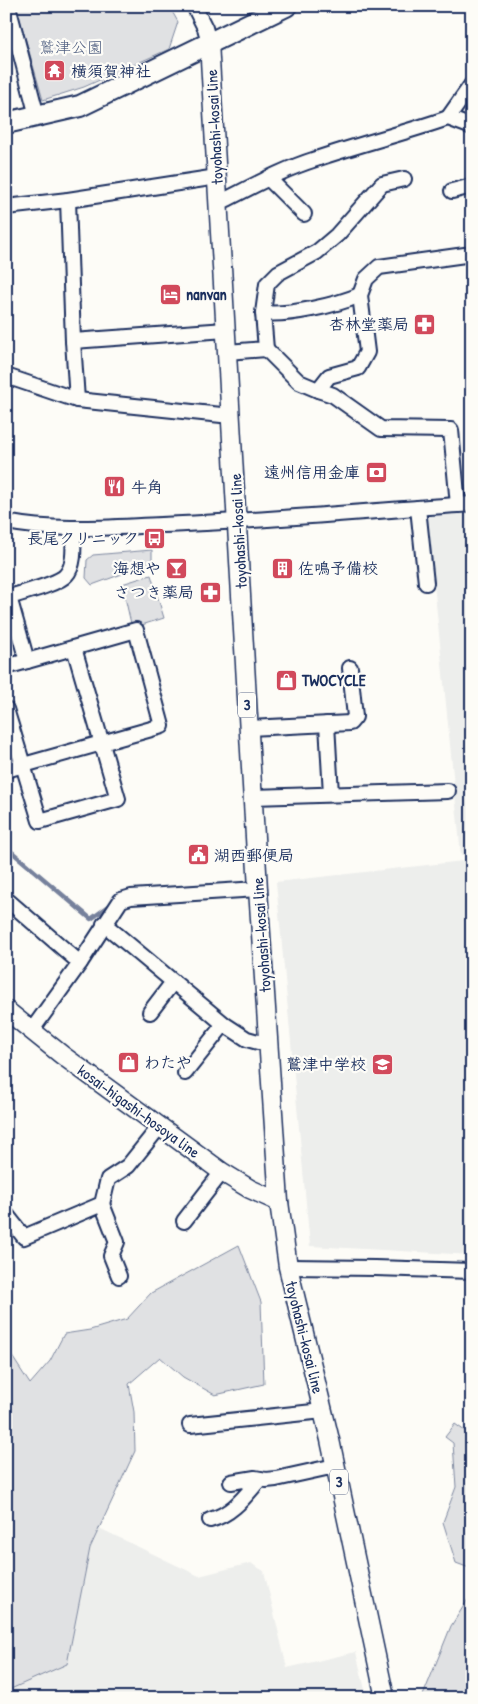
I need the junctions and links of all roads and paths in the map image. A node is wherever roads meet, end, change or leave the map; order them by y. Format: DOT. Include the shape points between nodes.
graph roads {
  1 [pos="8,6"];
  2 [pos="194,6"];
  3 [pos="286,6"];
  4 [pos="209,42"];
  5 [pos="472,84"];
  6 [pos="37,116"];
  7 [pos="448,118"];
  8 [pos="6,123"];
  9 [pos="472,127"];
  10 [pos="217,177"];
  11 [pos="268,178"];
  12 [pos="404,179"];
  13 [pos="472,186"];
  14 [pos="452,192"];
  15 [pos="68,200"];
  16 [pos="218,201"];
  17 [pos="6,207"];
  18 [pos="304,214"];
  19 [pos="472,254"];
  20 [pos="360,295"];
  21 [pos="264,313"];
  22 [pos="226,330"];
  23 [pos="73,341"];
  24 [pos="266,349"];
  25 [pos="227,352"];
  26 [pos="6,376"];
  27 [pos="318,390"];
  28 [pos="77,400"];
  29 [pos="231,416"];
  30 [pos="465,505"];
  31 [pos="418,508"];
  32 [pos="6,522"];
  33 [pos="237,522"];
  34 [pos="73,529"];
  35 [pos="426,583"];
  36 [pos="8,598"];
  37 [pos="74,648"];
  38 [pos="27,661"];
  39 [pos="6,667"];
  40 [pos="350,668"];
  41 [pos="6,710"];
  42 [pos="327,724"];
  43 [pos="249,728"];
  44 [pos="101,745"];
  45 [pos="22,766"];
  46 [pos="6,770"];
  47 [pos="448,791"];
  48 [pos="332,794"];
  49 [pos="253,797"];
  50 [pos="258,888"];
  51 [pos="6,899"];
  52 [pos="104,924"];
  53 [pos="80,963"];
  54 [pos="173,982"];
  55 [pos="6,1010"];
  56 [pos="150,1012"];
  57 [pos="224,1024"];
  58 [pos="32,1030"];
  59 [pos="268,1042"];
  60 [pos="185,1073"];
  61 [pos="160,1126"];
  62 [pos="222,1172"];
  63 [pos="279,1202"];
  64 [pos="102,1204"];
  65 [pos="6,1214"];
  66 [pos="184,1221"];
  67 [pos="288,1267"];
  68 [pos="472,1271"];
  69 [pos="119,1276"];
  70 [pos="323,1411"];
  71 [pos="190,1425"];
  72 [pos="335,1466"];
  73 [pos="260,1479"];
  74 [pos="231,1482"];
  75 [pos="210,1520"];
  76 [pos="385,1698"];
  1 -- 6 [label="street"];
  2 -- 4 [label="street"];
  3 -- 4 [label="highway"];
  4 -- 6 [label="highway" via="80,106"];
  4 -- 10 [label="main road, toyohashi-kosai line / 3"];
  5 -- 7 [label="street"];
  6 -- 8 [label="highway"];
  7 -- 9 [label="street"];
  7 -- 11 [label="street" via="316,159"];
  10 -- 15 [label="street"];
  10 -- 16 [label="main road, toyohashi-kosai line / 3"];
  11 -- 16 [label="street"];
  11 -- 18 [label="street"];
  12 -- 21 [label="street" via="382,184 318,252 278,273 267,284"];
  13 -- 14 [label="street"];
  15 -- 17 [label="street"];
  15 -- 23 [label="street"];
  16 -- 22 [label="main road, toyohashi-kosai line / 3"];
  19 -- 20 [label="street" via="379,267 366,279"];
  20 -- 21 [label="street" via="344,302 276,314"];
  20 -- 27 [label="street" via="366,352 358,368 328,376"];
  21 -- 24 [label="street"];
  22 -- 23 [label="street"];
  22 -- 25 [label="main road, toyohashi-kosai line / 3"];
  23 -- 28 [label="street"];
  24 -- 25 [label="street"];
  24 -- 27 [label="street" via="299,382"];
  25 -- 29 [label="main road, toyohashi-kosai line / 3"];
  26 -- 28 [label="street"];
  27 -- 30 [label="street" via="333,394 381,429 451,430"];
  28 -- 29 [label="street"];
  29 -- 33 [label="main road, toyohashi-kosai line / 3"];
  30 -- 31 [label="street"];
  31 -- 33 [label="street"];
  31 -- 35 [label="street"];
  32 -- 34 [label="street"];
  33 -- 34 [label="street"];
  33 -- 43 [label="main road, toyohashi-kosai line / 3"];
  34 -- 36 [label="street" via="72,559 66,575 58,581"];
  36 -- 38 [label="street"];
  37 -- 38 [label="street"];
  37 -- 44 [label="street"];
  37 -- 44 [label="street" via="136,630 162,726"];
  38 -- 39 [label="street"];
  40 -- 42 [label="street" via="355,717 350,722"];
  41 -- 45 [label="street"];
  42 -- 43 [label="street"];
  42 -- 48 [label="street"];
  43 -- 49 [label="main road, toyohashi-kosai line / 3"];
  44 -- 45 [label="street"];
  44 -- 45 [label="street" via="118,799 40,821"];
  45 -- 46 [label="street"];
  47 -- 48 [label="street"];
  48 -- 49 [label="street"];
  49 -- 50 [label="main road, toyohashi-kosai line / 3"];
  50 -- 52 [label="street" via="126,898 121,900"];
  50 -- 59 [label="main road, toyohashi-kosai line / 3"];
  51 -- 53 [label="street"];
  52 -- 53 [label="street"];
  52 -- 54 [label="street"];
  53 -- 58 [label="street"];
  54 -- 56 [label="street"];
  54 -- 57 [label="street"];
  55 -- 58 [label="main road, kosai-higashi-hosoya line"];
  57 -- 59 [label="street" via="252,1042"];
  57 -- 60 [label="street"];
  58 -- 61 [label="main road, kosai-higashi-hosoya line"];
  59 -- 63 [label="main road, toyohashi-kosai line / 3"];
  61 -- 62 [label="main road, kosai-higashi-hosoya line"];
  61 -- 64 [label="street" via="128,1166 108,1179"];
  62 -- 63 [label="main road, kosai-higashi-hosoya line"];
  62 -- 66 [label="street"];
  63 -- 67 [label="main road, toyohashi-kosai line / 3"];
  64 -- 65 [label="street" via="24,1237"];
  64 -- 69 [label="street" via="117,1242 111,1256"];
  67 -- 68 [label="street"];
  67 -- 70 [label="main road, toyohashi-kosai line / 3"];
  70 -- 71 [label="street"];
  70 -- 72 [label="main road, toyohashi-kosai line / 3"];
  72 -- 73 [label="street" via="276,1479"];
  72 -- 76 [label="main road, toyohashi-kosai line / 3"];
  73 -- 74 [label="street"];
  73 -- 75 [label="street" via="232,1511"];
}
